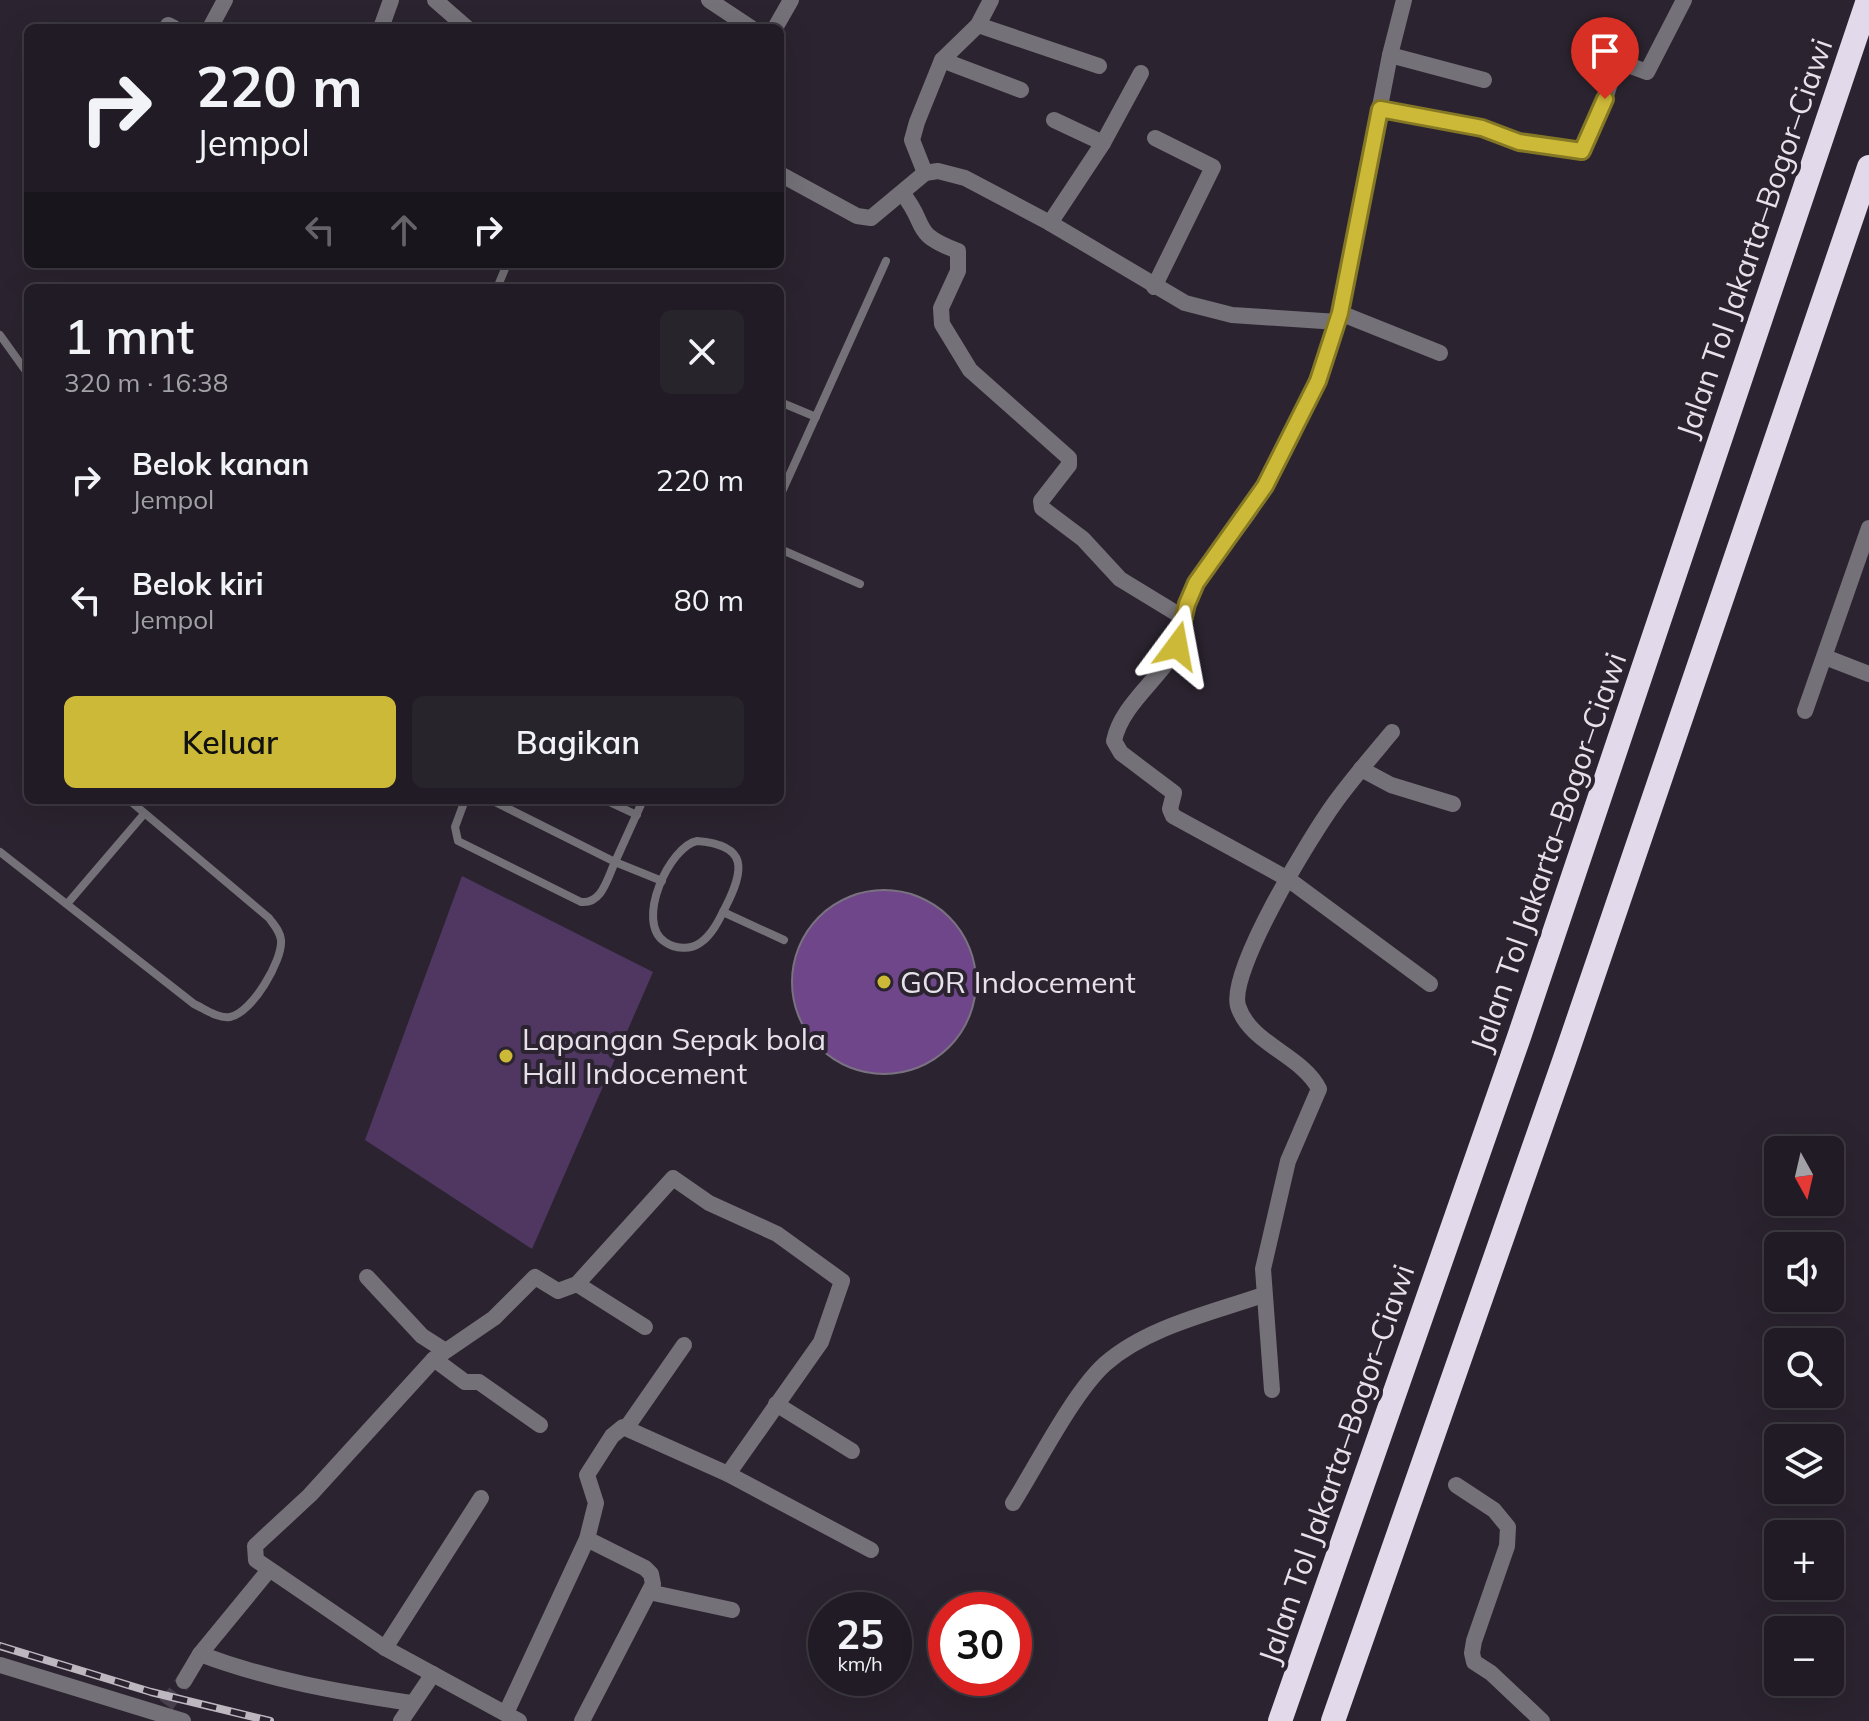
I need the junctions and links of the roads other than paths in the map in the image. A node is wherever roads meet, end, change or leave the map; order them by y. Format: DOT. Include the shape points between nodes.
graph roads {
  1 [pos="225,0"];
  2 [pos="391,0"];
  3 [pos="435,0"];
  4 [pos="709,0"];
  5 [pos="791,0"];
  6 [pos="991,0"];
  7 [pos="1404,0"];
  8 [pos="1684,0"];
  9 [pos="1868,0"];
  10 [pos="212,24"];
  11 [pos="382,24"];
  12 [pos="462,24"];
  13 [pos="745,24"];
  14 [pos="777,24"];
  15 [pos="978,25"];
  16 [pos="1390,55"];
  17 [pos="942,60"];
  18 [pos="1099,66"];
  19 [pos="1141,73"];
  20 [pos="1484,80"];
  21 [pos="1021,90"];
  22 [pos="1380,109"];
  23 [pos="1054,120"];
  24 [pos="1155,138"];
  25 [pos="1103,143"];
  26 [pos="1869,167"];
  27 [pos="925,173"];
  28 [pos="784,176"];
  29 [pos="902,193"];
  30 [pos="1050,223"];
  31 [pos="886,261"];
  32 [pos="1154,287"];
  33 [pos="1339,317"];
  34 [pos="0,335"];
  35 [pos="1440,353"];
  36 [pos="24,368"];
  37 [pos="784,404"];
  38 [pos="816,417"];
  39 [pos="784,487"];
  40 [pos="1869,528"];
  41 [pos="784,551"];
  42 [pos="860,584"];
  43 [pos="1184,618"];
  44 [pos="1825,657"];
  45 [pos="1869,674"];
  46 [pos="1805,711"];
  47 [pos="1392,732"];
  48 [pos="1361,769"];
  49 [pos="133,804"];
  50 [pos="464,804"];
  51 [pos="499,804"];
  52 [pos="614,804"];
  53 [pos="641,804"];
  54 [pos="1453,804"];
  55 [pos="144,814"];
  56 [pos="637,815"];
  57 [pos="0,852"];
  58 [pos="615,862"];
  59 [pos="1288,879"];
  60 [pos="662,881"];
  61 [pos="67,904"];
  62 [pos="723,912"];
  63 [pos="784,940"];
  64 [pos="1430,984"];
  65 [pos="367,1277"];
  66 [pos="577,1284"];
  67 [pos="1263,1295"];
  68 [pos="645,1327"];
  69 [pos="684,1345"];
  70 [pos="439,1355"];
  71 [pos="1272,1390"];
  72 [pos="776,1404"];
  73 [pos="540,1425"];
  74 [pos="627,1427"];
  75 [pos="852,1451"];
  76 [pos="728,1474"];
  77 [pos="1456,1485"];
  78 [pos="481,1498"];
  79 [pos="1013,1503"];
  80 [pos="587,1539"];
  81 [pos="871,1550"];
  82 [pos="269,1570"];
  83 [pos="649,1592"];
  84 [pos="732,1610"];
  85 [pos="385,1648"];
  86 [pos="200,1654"];
  87 [pos="0,1665"];
  88 [pos="433,1674"];
  89 [pos="184,1681"];
  90 [pos="411,1703"];
  91 [pos="158,1713"];
  92 [pos="512,1717"];
  93 [pos="183,1721"];
  94 [pos="401,1721"];
  95 [pos="582,1721"];
  96 [pos="1280,1721"];
  97 [pos="1333,1721"];
  98 [pos="1542,1721"];
  1 -- 10 [label="street"];
  2 -- 11 [label="street"];
  3 -- 12 [label="street"];
  4 -- 13 [label="street"];
  5 -- 14 [label="street"];
  6 -- 15 [label="street"];
  7 -- 16 [label="street"];
  8 -- 22 [label="street" via="1647,72 1617,61 1582,151 1519,142 1482,128"];
  9 -- 96 [label="highway, Jalan Tol Jakarta–Bogor–Ciawi" via="1529,1007"];
  15 -- 17 [label="street"];
  15 -- 18 [label="street"];
  16 -- 20 [label="street"];
  16 -- 22 [label="street"];
  17 -- 21 [label="street"];
  17 -- 27 [label="street" via="913,133"];
  19 -- 25 [label="street"];
  22 -- 33 [label="street"];
  23 -- 25 [label="street"];
  24 -- 32 [label="street" via="1213,167"];
  25 -- 30 [label="street"];
  26 -- 97 [label="highway"];
  27 -- 29 [label="street"];
  27 -- 30 [label="street" via="965,178"];
  28 -- 29 [label="street" via="864,218 876,216"];
  29 -- 43 [label="street" via="933,242 958,251 958,271 941,308 942,324 970,370 1069,458 1041,501 1042,508 1083,539 1120,579"];
  30 -- 32 [label="street"];
  31 -- 38 [label="lane"];
  32 -- 33 [label="street" via="1212,312"];
  33 -- 35 [label="street"];
  33 -- 43 [label="street" via="1292,438 1251,509 1196,583"];
  34 -- 36 [label="lane"];
  37 -- 38 [label="lane"];
  38 -- 39 [label="lane"];
  40 -- 44 [label="street"];
  41 -- 42 [label="lane"];
  43 -- 59 [label="street" via="1177,646 1122,722 1115,744 1174,793 1173,816"];
  44 -- 45 [label="street"];
  44 -- 46 [label="street"];
  47 -- 48 [label="street"];
  48 -- 54 [label="street" via="1391,785"];
  48 -- 59 [label="street"];
  49 -- 55 [label="lane"];
  50 -- 58 [label="lane" via="455,827 458,841 581,902 598,898"];
  51 -- 58 [label="lane"];
  52 -- 56 [label="lane"];
  53 -- 56 [label="lane"];
  55 -- 61 [label="lane"];
  55 -- 61 [label="lane" via="279,930 281,951 257,997 231,1017 194,1004"];
  56 -- 58 [label="lane"];
  57 -- 61 [label="lane"];
  58 -- 60 [label="lane"];
  59 -- 64 [label="street"];
  59 -- 67 [label="street" via="1237,990 1237,1004 1246,1020 1307,1073 1319,1093 1280,1189 1263,1269"];
  60 -- 62 [label="lane" via="651,909 653,928 668,945 691,947 701,942"];
  60 -- 62 [label="lane" via="688,843 722,844 735,854 740,873"];
  62 -- 63 [label="lane"];
  65 -- 70 [label="street"];
  66 -- 68 [label="street"];
  66 -- 70 [label="street" via="558,1291 535,1277 494,1318"];
  66 -- 72 [label="street" via="673,1178 709,1203 777,1234 842,1283 821,1342"];
  67 -- 71 [label="street"];
  67 -- 79 [label="street" via="1170,1327 1108,1361"];
  69 -- 74 [label="street"];
  70 -- 73 [label="street" via="465,1382 479,1382"];
  70 -- 82 [label="street" via="310,1495 255,1546 256,1560"];
  72 -- 75 [label="street"];
  72 -- 76 [label="street"];
  74 -- 76 [label="street"];
  74 -- 80 [label="street" via="612,1436 587,1475 596,1503"];
  76 -- 81 [label="street"];
  77 -- 98 [label="street" via="1494,1510 1508,1527 1507,1546 1474,1641 1474,1662"];
  78 -- 85 [label="street"];
  80 -- 83 [label="street" via="645,1568 653,1584"];
  80 -- 92 [label="street"];
  82 -- 85 [label="street"];
  82 -- 86 [label="street"];
  83 -- 84 [label="street"];
  83 -- 95 [label="street"];
  85 -- 88 [label="street"];
  86 -- 89 [label="street"];
  86 -- 90 [label="street" via="298,1686"];
  87 -- 91 [label="street"];
  88 -- 90 [label="street"];
  88 -- 92 [label="street"];
  90 -- 94 [label="street"];
  91 -- 93 [label="street"];
}
